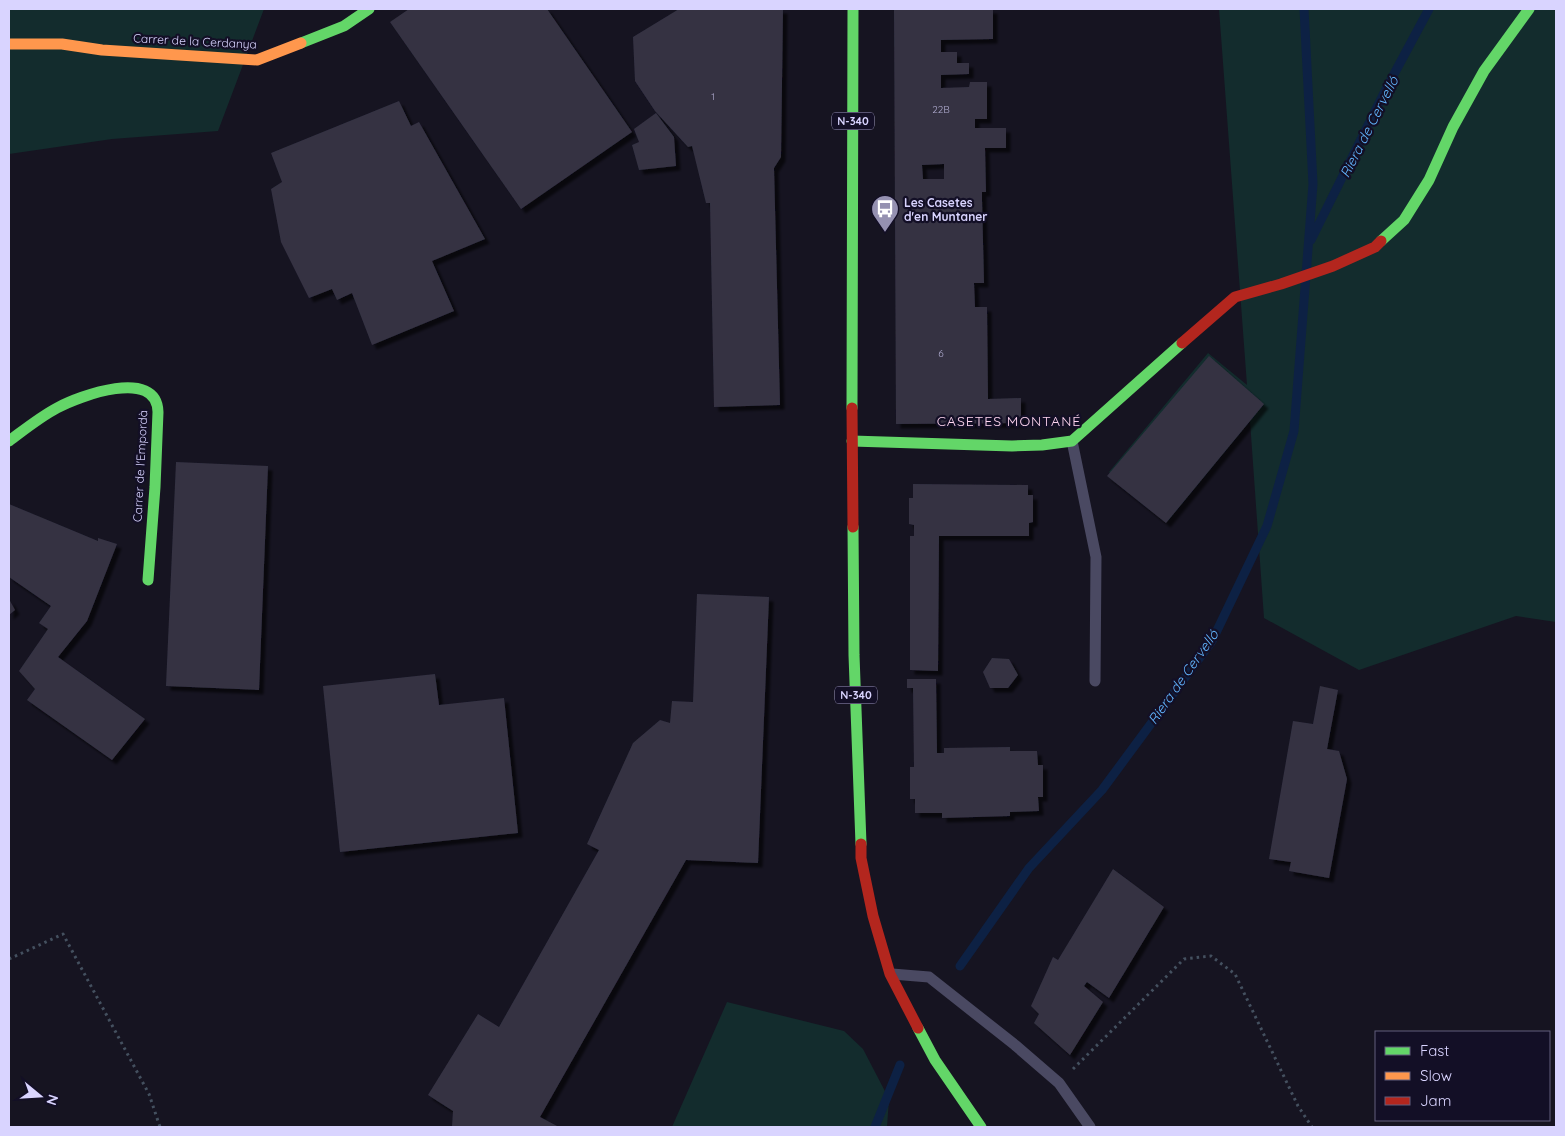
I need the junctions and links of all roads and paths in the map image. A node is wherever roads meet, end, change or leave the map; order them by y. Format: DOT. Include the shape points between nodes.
graph roads {
  1 [pos="369,9"];
  2 [pos="853,9"];
  3 [pos="1529,9"];
  4 [pos="9,44"];
  5 [pos="9,441"];
  6 [pos="852,441"];
  7 [pos="1072,441"];
  8 [pos="148,580"];
  9 [pos="1095,681"];
  10 [pos="9,959"];
  11 [pos="890,974"];
  12 [pos="1059,1083"];
  13 [pos="160,1127"];
  14 [pos="982,1127"];
  15 [pos="1090,1127"];
  16 [pos="1312,1127"];
  1 -- 4 [label="street, Carrer de la Cerdanya" via="344,26 257,60 102,50 62,44"];
  2 -- 6 [label="street, N-340"];
  3 -- 7 [label="street" via="1484,71 1429,180 1404,220 1375,247 1326,269 1235,297"];
  5 -- 8 [label="street, Carrer de l'Empordà" via="57,407 97,393 121,387 141,388 151,393 157,401 157,447"];
  6 -- 7 [label="street" via="1024,447"];
  6 -- 11 [label="street, N-340" via="854,655 861,858"];
  7 -- 9 [label="lane" via="1096,556"];
  10 -- 13 [label="path" via="63,934 149,1094"];
  11 -- 12 [label="lane" via="929,977"];
  11 -- 14 [label="street, N-340" via="936,1060"];
  12 -- 15 [label="lane"];
  12 -- 16 [label="path" via="1184,959 1211,956 1235,974 1298,1106"];
}
